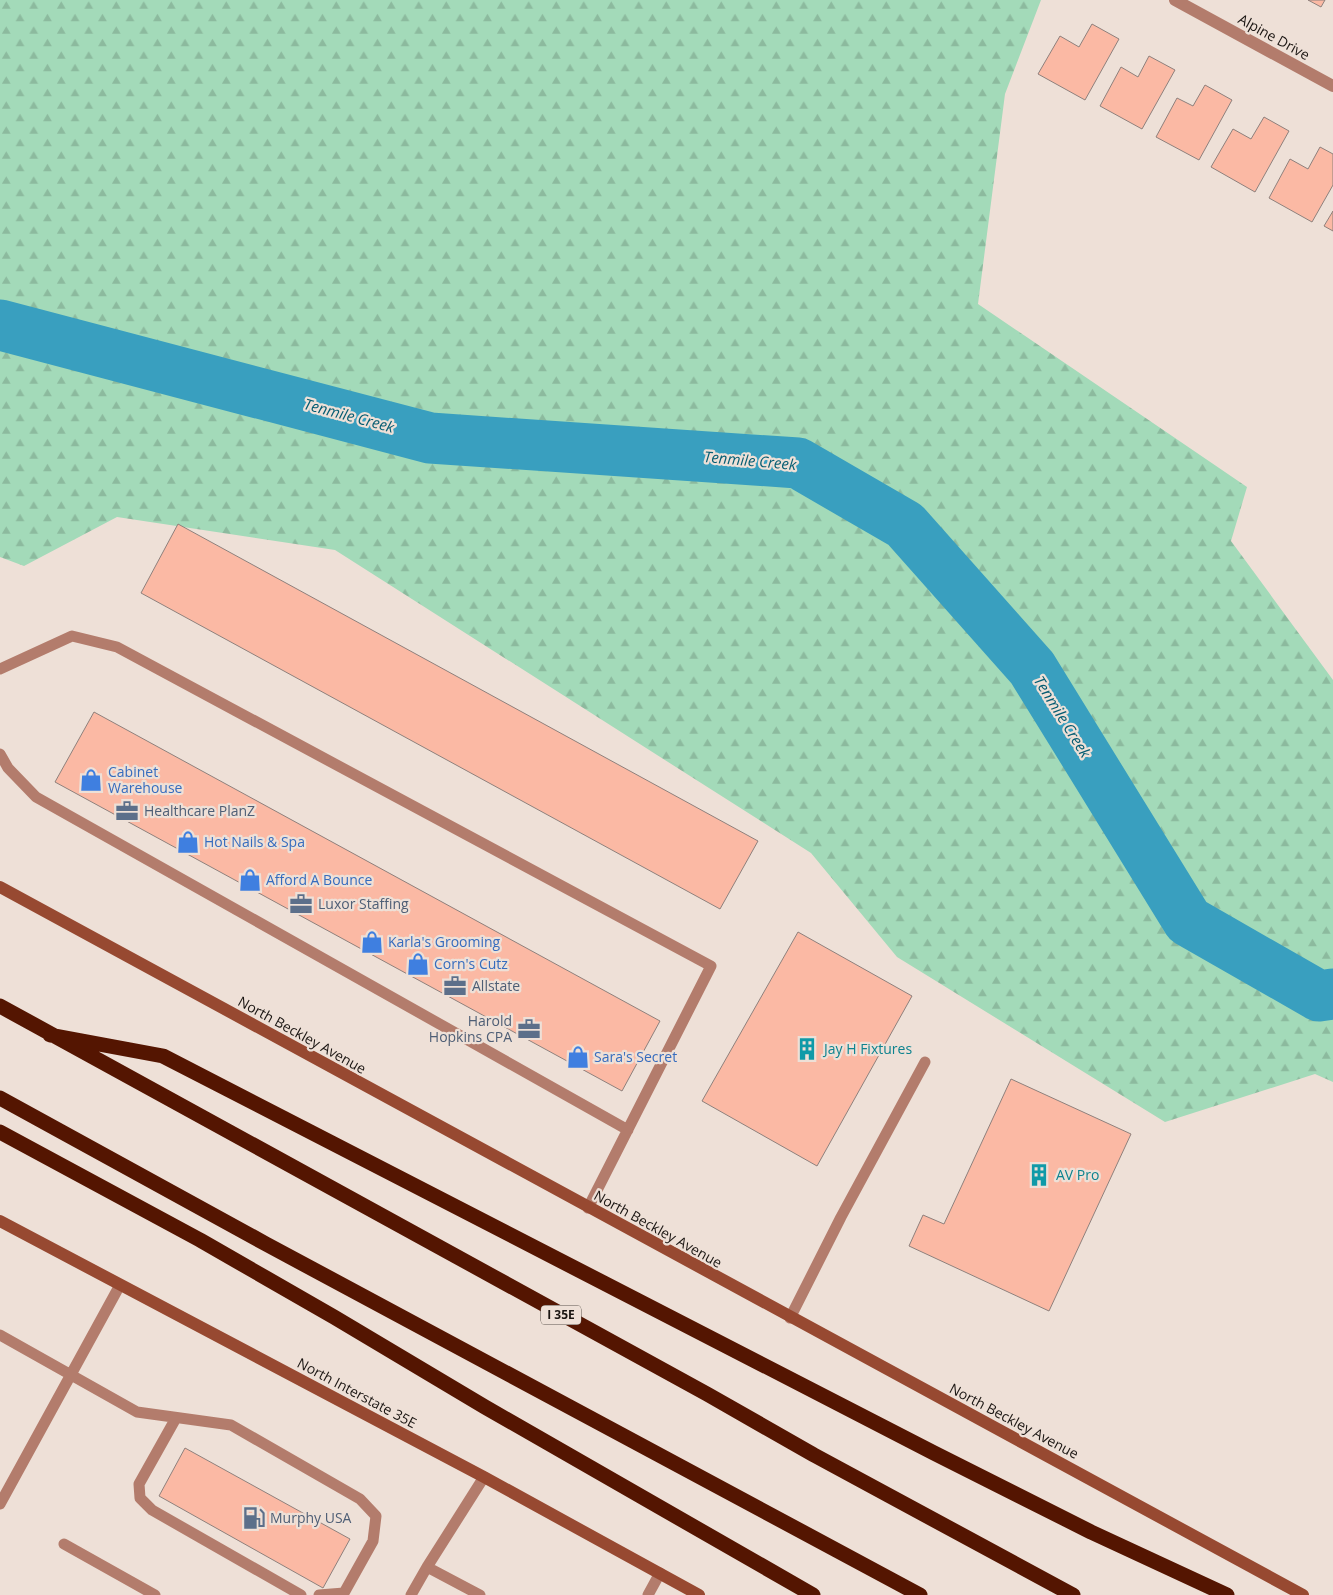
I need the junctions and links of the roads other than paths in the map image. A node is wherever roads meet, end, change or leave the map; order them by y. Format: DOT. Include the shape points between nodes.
graph roads {
  1 [pos="1175,0"];
  2 [pos="1333,86"];
  3 [pos="0,669"];
  4 [pos="0,754"];
  5 [pos="0,887"];
  6 [pos="0,1006"];
  7 [pos="50,1035"];
  8 [pos="925,1062"];
  9 [pos="0,1098"];
  10 [pos="628,1130"];
  11 [pos="0,1132"];
  12 [pos="588,1208"];
  13 [pos="0,1221"];
  14 [pos="120,1285"];
  15 [pos="790,1318"];
  16 [pos="0,1335"];
  17 [pos="71,1374"];
  18 [pos="176,1418"];
  19 [pos="484,1477"];
  20 [pos="0,1504"];
  21 [pos="64,1544"];
  22 [pos="427,1567"];
  23 [pos="660,1573"];
  24 [pos="156,1595"];
  25 [pos="301,1595"];
  26 [pos="319,1595"];
  27 [pos="411,1595"];
  28 [pos="479,1595"];
  29 [pos="648,1595"];
  30 [pos="699,1595"];
  31 [pos="812,1595"];
  32 [pos="920,1595"];
  33 [pos="1073,1595"];
  34 [pos="1228,1595"];
  35 [pos="1303,1595"];
  1 -- 2 [label="street, Alpine Drive"];
  3 -- 10 [label="lane" via="72,636 117,647 711,966"];
  4 -- 10 [label="lane" via="8,768 36,797"];
  5 -- 12 [label="main road, North Beckley Avenue"];
  6 -- 7 [label="highway, I 35E"];
  7 -- 33 [label="highway, I 35E"];
  7 -- 34 [label="highway" via="162,1056 934,1453 1091,1532"];
  8 -- 15 [label="lane"];
  9 -- 32 [label="highway"];
  10 -- 12 [label="lane"];
  11 -- 31 [label="highway" via="200,1240"];
  12 -- 15 [label="main road, North Beckley Avenue"];
  13 -- 14 [label="main road, North Interstate 35E"];
  14 -- 17 [label="lane"];
  14 -- 19 [label="main road, North Interstate 35E"];
  15 -- 35 [label="main road, North Beckley Avenue"];
  16 -- 17 [label="lane"];
  17 -- 18 [label="lane" via="137,1412"];
  17 -- 20 [label="lane"];
  18 -- 25 [label="lane" via="139,1484 140,1498 152,1510"];
  18 -- 26 [label="lane" via="231,1425 360,1499 376,1516 373,1541 344,1593"];
  19 -- 22 [label="lane"];
  19 -- 23 [label="main road, North Interstate 35E"];
  21 -- 24 [label="lane"];
  22 -- 27 [label="lane"];
  22 -- 28 [label="lane"];
  23 -- 29 [label="lane"];
  23 -- 30 [label="main road, North Interstate 35E"];
}
